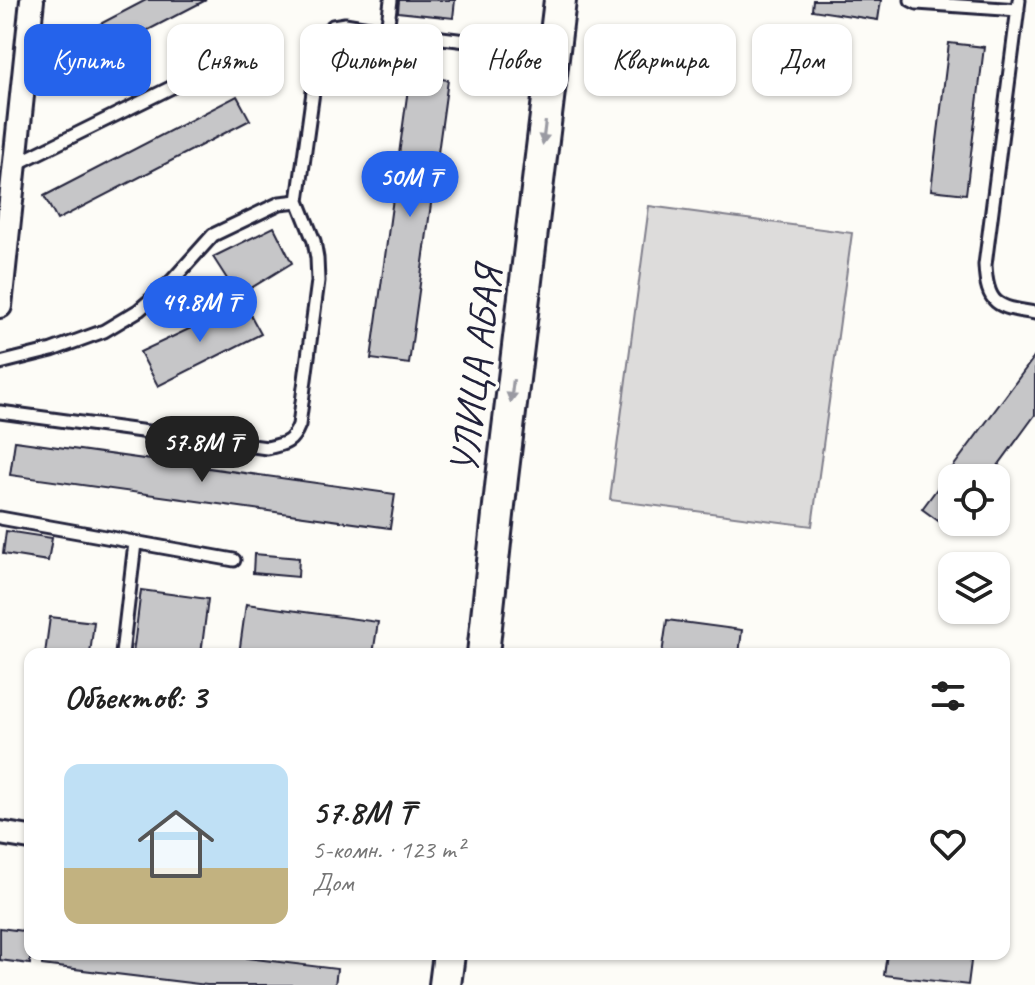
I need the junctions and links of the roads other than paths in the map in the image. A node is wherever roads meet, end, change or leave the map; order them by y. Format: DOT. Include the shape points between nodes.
graph roads {
  1 [pos="32,0"];
  2 [pos="391,0"];
  3 [pos="560,0"];
  4 [pos="911,0"];
  5 [pos="1019,5"];
  6 [pos="388,24"];
  7 [pos="558,24"];
  8 [pos="167,89"];
  9 [pos="312,96"];
  10 [pos="550,96"];
  11 [pos="15,164"];
  12 [pos="298,201"];
  13 [pos="0,306"];
  14 [pos="1035,313"];
  15 [pos="0,363"];
  16 [pos="0,412"];
  17 [pos="0,518"];
  18 [pos="135,543"];
  19 [pos="234,560"];
  20 [pos="123,648"];
  21 [pos="484,648"];
  22 [pos="0,833"];
  23 [pos="24,837"];
  24 [pos="448,960"];
  25 [pos="445,985"];
  1 -- 11 [label="street"];
  2 -- 6 [label="lane"];
  3 -- 7 [label="street, УЛИЦА АБАЯ"];
  4 -- 5 [label="lane"];
  5 -- 14 [label="lane" via="986,288 997,302"];
  8 -- 11 [label="lane"];
  9 -- 12 [label="lane"];
  10 -- 21 [label="street, УЛИЦА АБАЯ, one-way"];
  11 -- 13 [label="street"];
  12 -- 15 [label="lane" via="280,203 213,235 170,283 104,331"];
  12 -- 16 [label="lane" via="314,241 318,281 294,437 267,448"];
  17 -- 18 [label="lane"];
  18 -- 19 [label="lane"];
  18 -- 20 [label="lane"];
  22 -- 23 [label="street"];
  24 -- 25 [label="street"];
}
